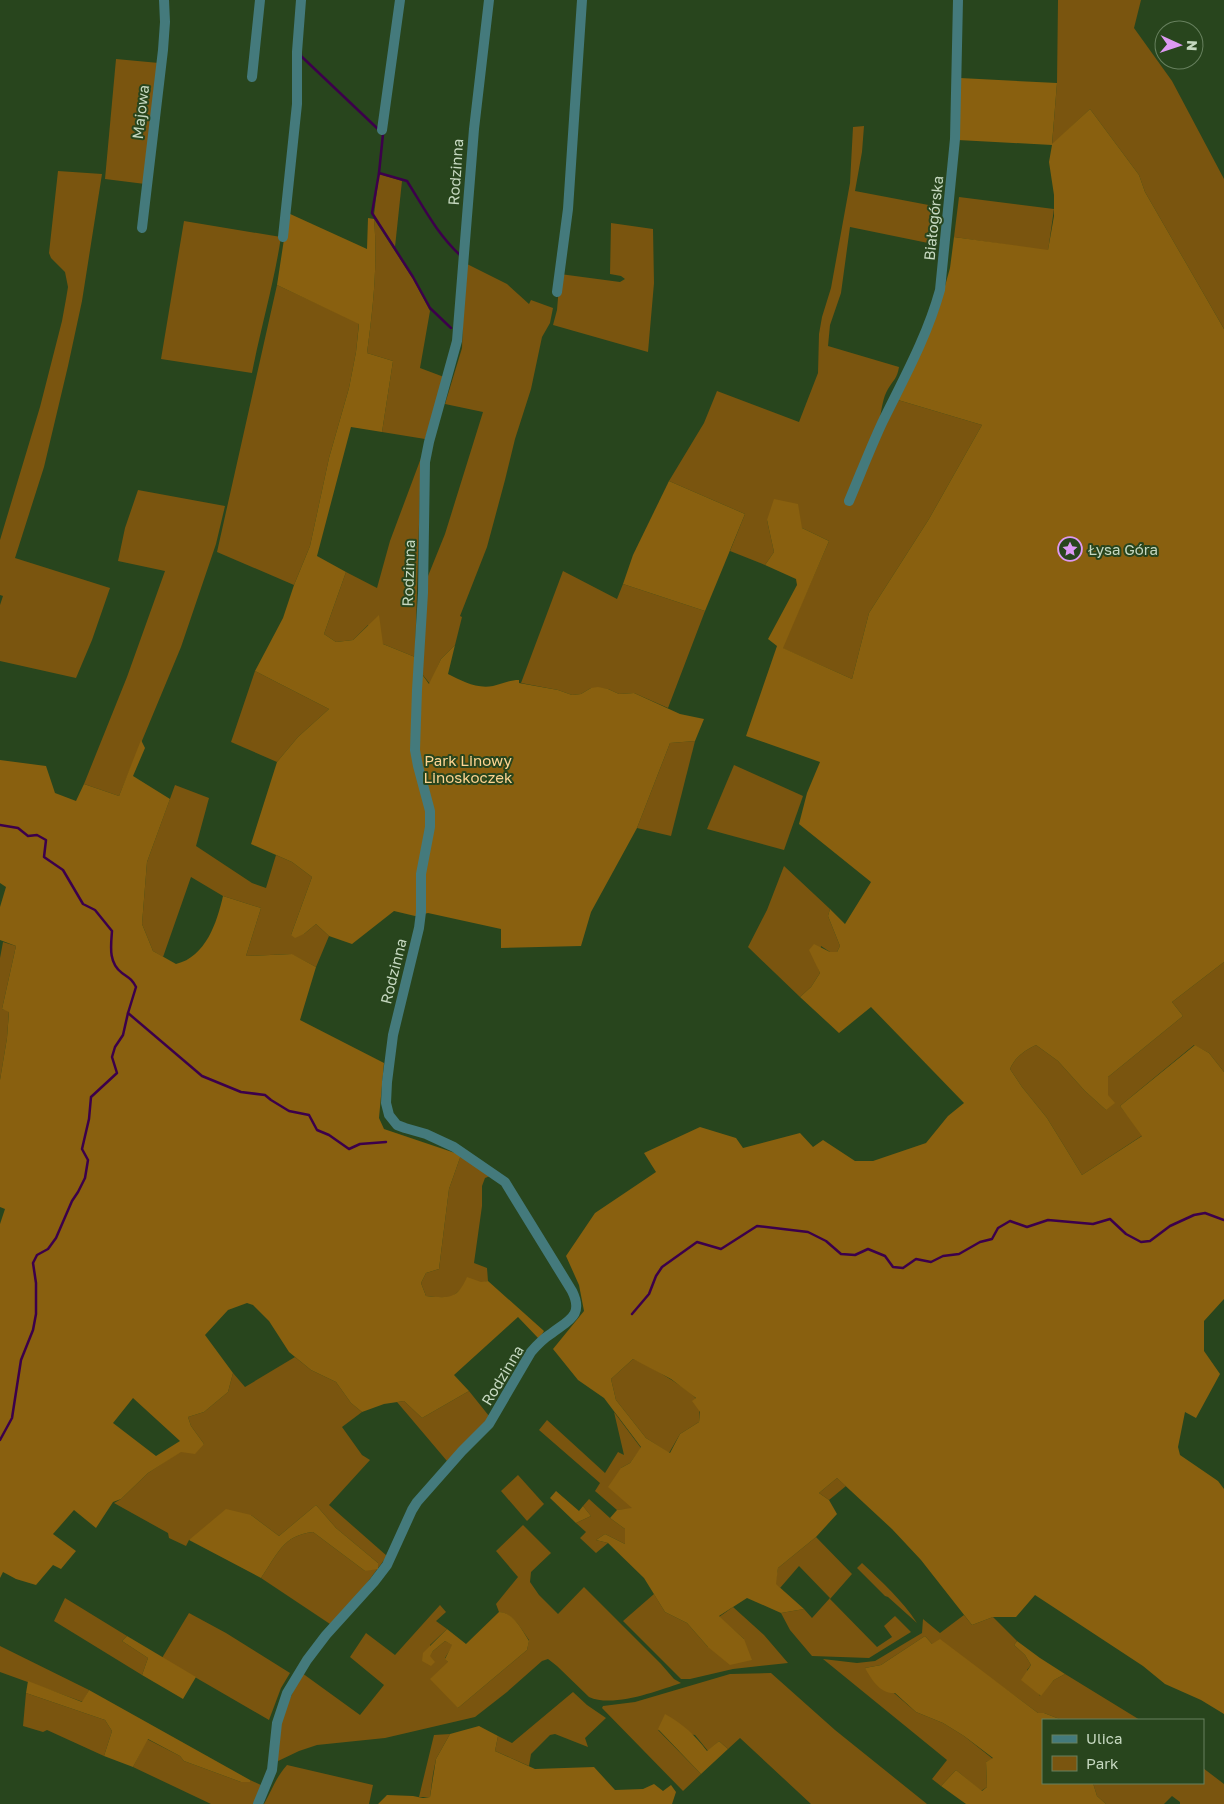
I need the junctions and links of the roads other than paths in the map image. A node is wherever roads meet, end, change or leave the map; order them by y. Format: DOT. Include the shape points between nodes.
graph roads {
  1 [pos="164,0"];
  2 [pos="260,0"];
  3 [pos="301,0"];
  4 [pos="400,0"];
  5 [pos="489,0"];
  6 [pos="582,0"];
  7 [pos="958,0"];
  8 [pos="252,78"];
  9 [pos="382,130"];
  10 [pos="142,228"];
  11 [pos="283,237"];
  12 [pos="557,292"];
  13 [pos="848,501"];
  14 [pos="258,1804"];
  1 -- 10 [label="street, Majowa" via="165,22"];
  2 -- 8 [label="street"];
  3 -- 11 [label="street" via="298,104"];
  4 -- 9 [label="street"];
  5 -- 14 [label="street, Rodzinna" via="474,129 457,341 425,462 423,593 415,750 430,811 430,827 421,874 419,928 393,1034 386,1103 389,1115 397,1125 439,1139 505,1182 572,1291 577,1306 572,1318 531,1352 489,1424 417,1502 387,1565 307,1660 280,1710 272,1770"];
  6 -- 12 [label="street" via="568,209"];
  7 -- 13 [label="street, Białogórska" via="955,139 940,290 916,354"];
}
